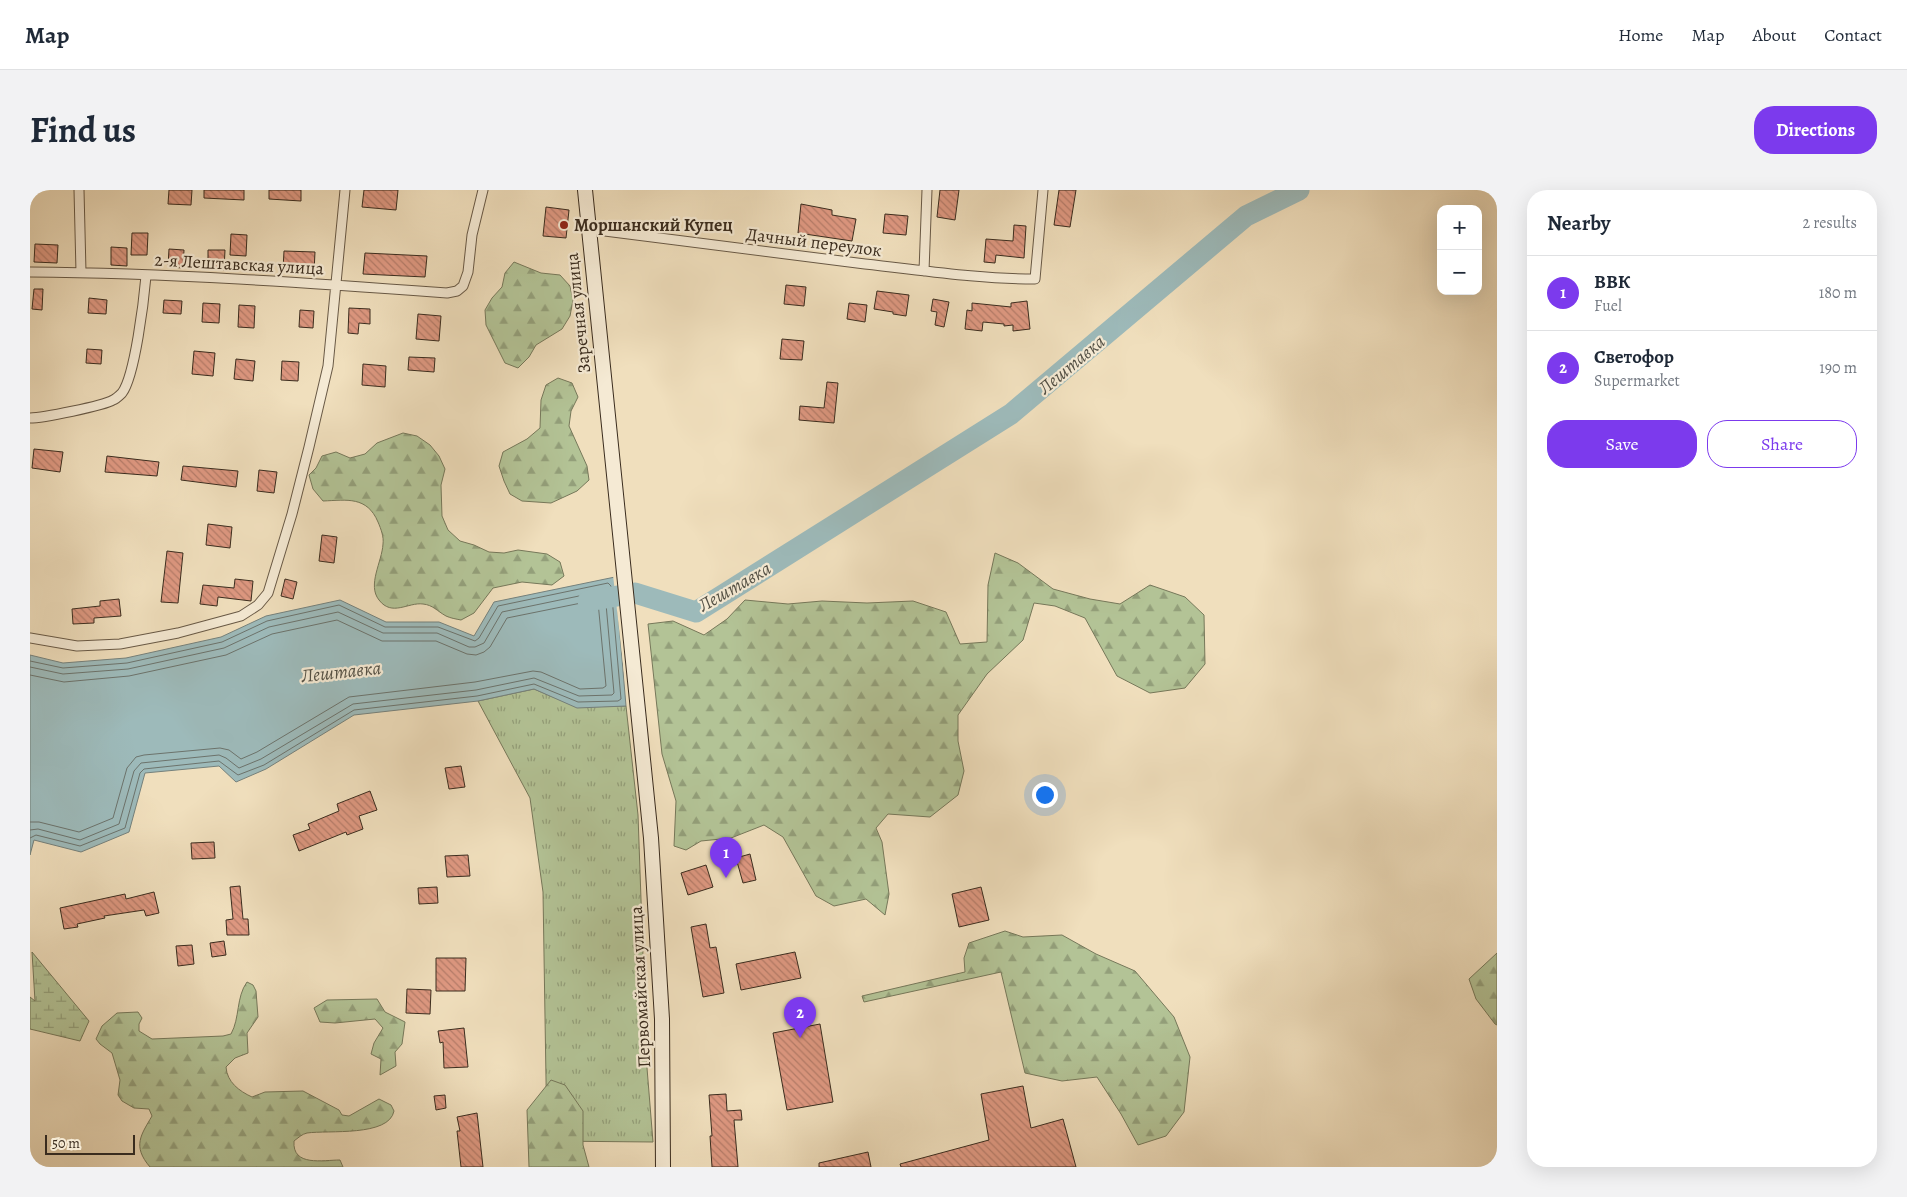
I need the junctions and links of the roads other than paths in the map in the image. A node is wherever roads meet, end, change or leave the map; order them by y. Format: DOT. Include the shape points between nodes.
graph roads {
  1 [pos="79,190"];
  2 [pos="345,190"];
  3 [pos="482,190"];
  4 [pos="585,190"];
  5 [pos="927,190"];
  6 [pos="1043,190"];
  7 [pos="589,229"];
  8 [pos="924,271"];
  9 [pos="30,272"];
  10 [pos="81,272"];
  11 [pos="146,276"];
  12 [pos="336,285"];
  13 [pos="30,418"];
  14 [pos="30,638"];
  15 [pos="648,805"];
  16 [pos="663,1167"];
  1 -- 10 [label="street"];
  2 -- 12 [label="street"];
  3 -- 12 [label="street, 2-я Лештавская улица" via="468,272 463,286 456,291"];
  4 -- 7 [label="main road, Заречная улица"];
  5 -- 8 [label="street"];
  6 -- 8 [label="street, Дачный переулок" via="1036,279"];
  7 -- 8 [label="street, Дачный переулок"];
  7 -- 15 [label="main road, Заречная улица"];
  9 -- 10 [label="street, 2-я Лештавская улица"];
  10 -- 11 [label="street, 2-я Лештавская улица"];
  11 -- 12 [label="street, 2-я Лештавская улица"];
  11 -- 13 [label="street" via="131,371 122,392 113,400 100,404"];
  12 -- 14 [label="street" via="328,366 309,447 268,593 258,605 241,616 120,644 77,646"];
  15 -- 16 [label="main road, Первомайская улица" via="662,1019"];
}
